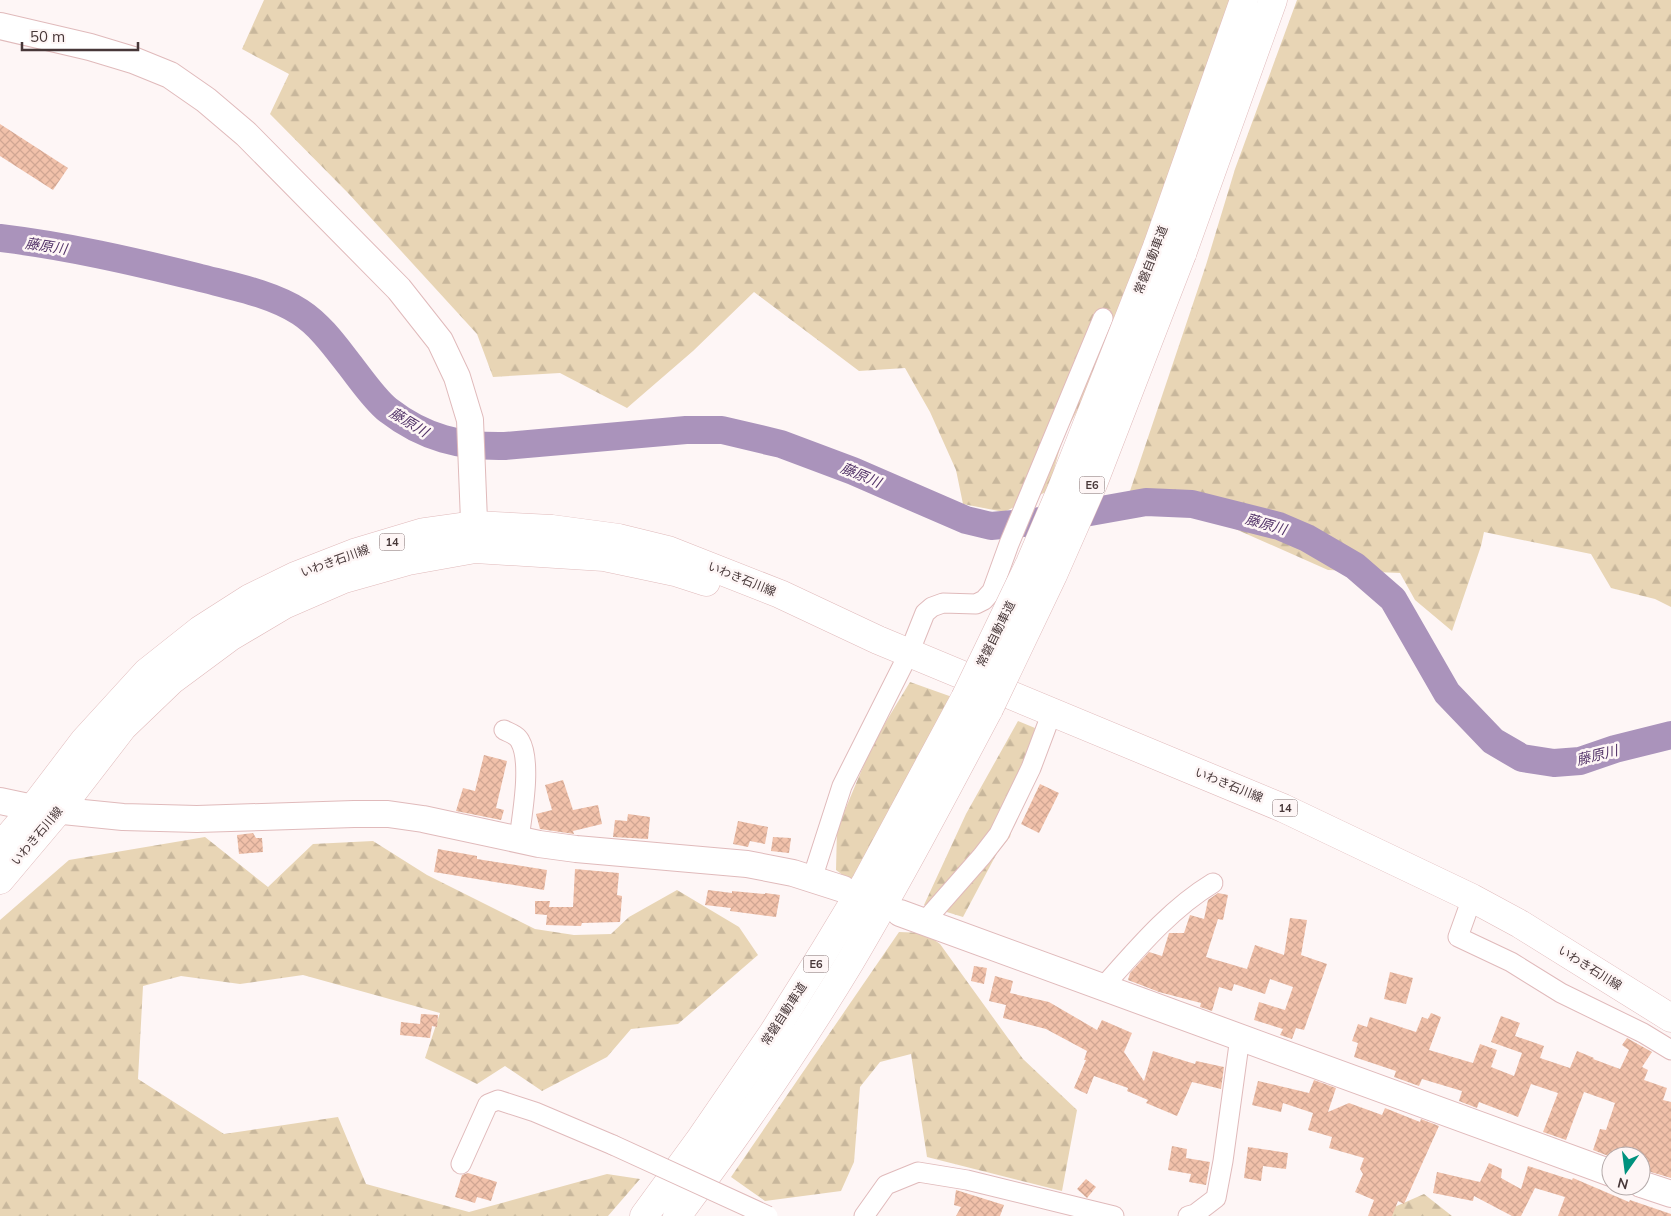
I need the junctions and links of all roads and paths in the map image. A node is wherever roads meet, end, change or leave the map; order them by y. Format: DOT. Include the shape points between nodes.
graph roads {
  1 [pos="1244,0"];
  2 [pos="1273,0"];
  3 [pos="0,26"];
  4 [pos="1170,251"];
  5 [pos="1103,318"];
  6 [pos="475,537"];
  7 [pos="909,653"];
  8 [pos="977,703"];
  9 [pos="1052,712"];
  10 [pos="504,730"];
  11 [pos="0,802"];
  12 [pos="46,809"];
  13 [pos="519,840"];
  14 [pos="0,848"];
  15 [pos="0,880"];
  16 [pos="812,880"];
  17 [pos="1213,883"];
  18 [pos="843,889"];
  19 [pos="1472,898"];
  20 [pos="912,917"];
  21 [pos="1103,987"];
  22 [pos="1671,1018"];
  23 [pos="1240,1037"];
  24 [pos="1671,1050"];
  25 [pos="461,1164"];
  26 [pos="1601,1169"];
  27 [pos="1651,1187"];
  28 [pos="1671,1194"];
  29 [pos="644,1216"];
  30 [pos="677,1216"];
  31 [pos="768,1216"];
  32 [pos="864,1216"];
  33 [pos="1114,1216"];
  34 [pos="1188,1216"];
  1 -- 4 [label="main road, 常磐自動車道 / E6"];
  2 -- 4 [label="main road, 常磐自動車道 / E6"];
  3 -- 6 [label="street" via="90,47 170,75 246,134 399,289 440,341 457,377 470,420"];
  4 -- 8 [label="main road, 常磐自動車道 / E6, bridge" via="1062,488"];
  5 -- 7 [label="street" via="992,591 976,604 943,603 932,607 925,613"];
  6 -- 7 [label="main road, いわき石川線 / 14" via="604,557 675,572 781,606"];
  6 -- 12 [label="main road, いわき石川線 / 14" via="344,579 284,605 230,637 172,680"];
  7 -- 9 [label="main road, いわき石川線 / 14"];
  7 -- 16 [label="street" via="842,786"];
  8 -- 29 [label="main road, 常磐自動車道 / E6" via="773,1033"];
  8 -- 30 [label="main road, 常磐自動車道 / E6" via="938,807 850,962 738,1132"];
  9 -- 19 [label="main road, いわき石川線 / 14" via="1283,808"];
  9 -- 20 [label="street" via="999,834 982,856"];
  10 -- 13 [label="street" via="520,741 525,755"];
  11 -- 12 [label="street"];
  12 -- 13 [label="street" via="123,817 196,819 388,814"];
  12 -- 14 [label="main road, いわき石川線 / 14"];
  12 -- 15 [label="main road, いわき石川線 / 14"];
  13 -- 16 [label="street" via="576,849 747,864"];
  16 -- 18 [label="street"];
  17 -- 21 [label="street" via="1197,892 1142,942"];
  19 -- 22 [label="main road, いわき石川線 / 14" via="1520,924"];
  19 -- 24 [label="street" via="1458,937 1511,962 1561,993"];
  20 -- 21 [label="street"];
  21 -- 23 [label="street"];
  23 -- 26 [label="street"];
  23 -- 34 [label="street" via="1216,1198"];
  25 -- 31 [label="street, bridge" via="488,1104 498,1100 613,1144"];
  27 -- 28 [label="street"];
  32 -- 33 [label="street" via="886,1185 918,1172 966,1180"];
}
